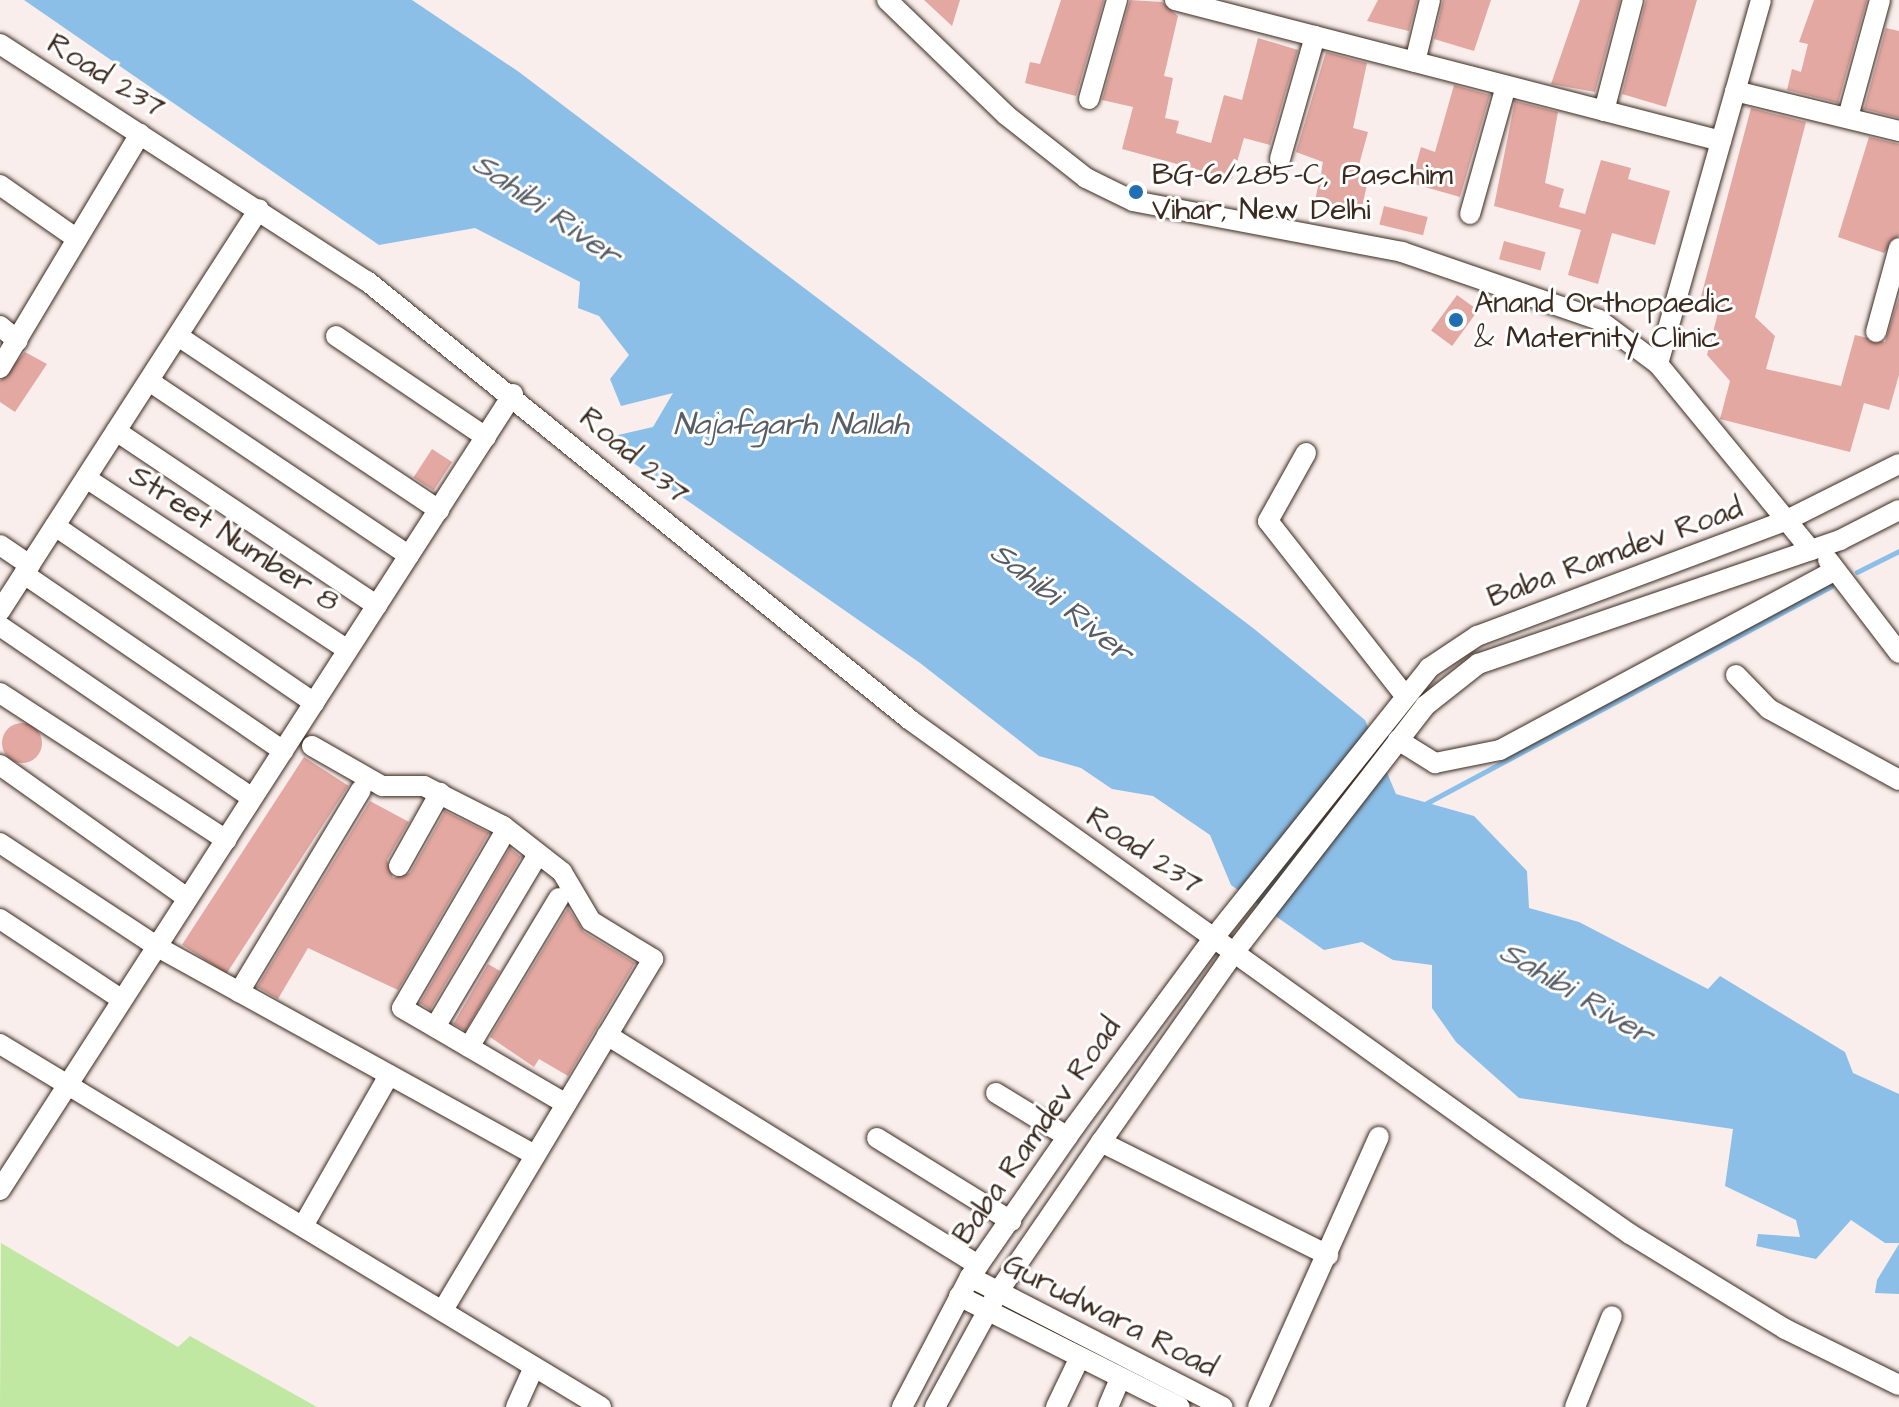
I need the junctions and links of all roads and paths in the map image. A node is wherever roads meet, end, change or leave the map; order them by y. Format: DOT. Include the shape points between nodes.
graph roads {
  1 [pos="887,0"];
  2 [pos="1117,0"];
  3 [pos="1175,0"];
  4 [pos="1430,0"];
  5 [pos="1633,0"];
  6 [pos="1761,0"];
  7 [pos="1880,0"];
  8 [pos="1223,6"];
  9 [pos="1315,36"];
  10 [pos="0,44"];
  11 [pos="1415,62"];
  12 [pos="1506,86"];
  13 [pos="1735,91"];
  14 [pos="1089,99"];
  15 [pos="1604,111"];
  16 [pos="1848,117"];
  17 [pos="1899,131"];
  18 [pos="140,134"];
  19 [pos="1721,141"];
  20 [pos="1280,159"];
  21 [pos="0,185"];
  22 [pos="259,209"];
  23 [pos="1470,214"];
  24 [pos="77,239"];
  25 [pos="1899,248"];
  26 [pos="0,326"];
  27 [pos="1876,332"];
  28 [pos="178,336"];
  29 [pos="336,336"];
  30 [pos="18,341"];
  31 [pos="1658,364"];
  32 [pos="0,368"];
  33 [pos="149,381"];
  34 [pos="513,394"];
  35 [pos="116,431"];
  36 [pos="486,437"];
  37 [pos="1306,453"];
  38 [pos="1899,464"];
  39 [pos="86,478"];
  40 [pos="439,510"];
  41 [pos="1899,510"];
  42 [pos="1785,521"];
  43 [pos="55,526"];
  44 [pos="0,545"];
  45 [pos="1815,548"];
  46 [pos="409,556"];
  47 [pos="27,569"];
  48 [pos="1835,570"];
  49 [pos="377,606"];
  50 [pos="0,611"];
  51 [pos="0,626"];
  52 [pos="348,650"];
  53 [pos="1899,653"];
  54 [pos="1736,675"];
  55 [pos="0,693"];
  56 [pos="1405,696"];
  57 [pos="314,703"];
  58 [pos="1380,726"];
  59 [pos="1396,743"];
  60 [pos="312,746"];
  61 [pos="283,751"];
  62 [pos="0,765"];
  63 [pos="1899,780"];
  64 [pos="361,790"];
  65 [pos="440,793"];
  66 [pos="252,798"];
  67 [pos="502,837"];
  68 [pos="226,840"];
  69 [pos="0,843"];
  70 [pos="535,859"];
  71 [pos="399,866"];
  72 [pos="187,898"];
  73 [pos="559,898"];
  74 [pos="0,919"];
  75 [pos="1216,935"];
  76 [pos="156,946"];
  77 [pos="1236,950"];
  78 [pos="239,992"];
  79 [pos="121,999"];
  80 [pos="435,1027"];
  81 [pos="607,1035"];
  82 [pos="0,1044"];
  83 [pos="469,1047"];
  84 [pos="389,1075"];
  85 [pos="67,1082"];
  86 [pos="996,1093"];
  87 [pos="566,1104"];
  88 [pos="1068,1137"];
  89 [pos="1379,1137"];
  90 [pos="877,1138"];
  91 [pos="1101,1142"];
  92 [pos="535,1155"];
  93 [pos="0,1190"];
  94 [pos="1011,1221"];
  95 [pos="303,1226"];
  96 [pos="1328,1255"];
  97 [pos="974,1271"];
  98 [pos="959,1296"];
  99 [pos="993,1301"];
  100 [pos="442,1311"];
  101 [pos="1612,1316"];
  102 [pos="1079,1359"];
  103 [pos="534,1367"];
  104 [pos="1120,1379"];
  105 [pos="1899,1385"];
  106 [pos="1169,1405"];
  107 [pos="516,1407"];
  108 [pos="601,1407"];
  109 [pos="902,1407"];
  110 [pos="935,1407"];
  111 [pos="1056,1407"];
  112 [pos="1108,1407"];
  113 [pos="1223,1407"];
  114 [pos="1258,1407"];
  115 [pos="1575,1407"];
  1 -- 31 [label="street" via="1006,115 1086,178 1133,201 1402,252 1599,320"];
  2 -- 14 [label="street"];
  3 -- 8 [label="street"];
  4 -- 11 [label="street"];
  5 -- 15 [label="street"];
  6 -- 13 [label="street"];
  7 -- 16 [label="street"];
  8 -- 9 [label="street"];
  9 -- 11 [label="street"];
  9 -- 20 [label="street"];
  10 -- 18 [label="street, Road 237"];
  11 -- 12 [label="street"];
  12 -- 15 [label="street"];
  12 -- 23 [label="street"];
  13 -- 16 [label="street"];
  13 -- 19 [label="street"];
  15 -- 19 [label="street"];
  16 -- 17 [label="street"];
  18 -- 22 [label="street, Road 237"];
  18 -- 24 [label="street"];
  19 -- 31 [label="street"];
  21 -- 24 [label="street"];
  22 -- 28 [label="street"];
  22 -- 34 [label="street, Road 237"];
  24 -- 30 [label="street"];
  25 -- 27 [label="street"];
  26 -- 30 [label="street"];
  28 -- 33 [label="street"];
  28 -- 40 [label="street"];
  29 -- 36 [label="street"];
  30 -- 32 [label="street"];
  31 -- 42 [label="street"];
  33 -- 35 [label="street"];
  33 -- 46 [label="street"];
  34 -- 36 [label="street"];
  34 -- 75 [label="street, Road 237" via="910,720"];
  35 -- 39 [label="street"];
  35 -- 49 [label="street"];
  36 -- 40 [label="street"];
  37 -- 56 [label="street" via="1268,521"];
  38 -- 42 [label="street, Baba Ramdev Road"];
  39 -- 43 [label="street"];
  39 -- 52 [label="street, Street Number 8"];
  40 -- 46 [label="street"];
  41 -- 45 [label="street"];
  42 -- 45 [label="street"];
  42 -- 56 [label="street, Baba Ramdev Road" via="1477,636 1429,668"];
  43 -- 47 [label="street"];
  43 -- 57 [label="street"];
  44 -- 47 [label="street"];
  45 -- 48 [label="street"];
  45 -- 59 [label="street" via="1478,664"];
  46 -- 49 [label="street"];
  47 -- 50 [label="street"];
  47 -- 61 [label="street"];
  48 -- 53 [label="street"];
  48 -- 59 [label="street" via="1500,750 1435,763"];
  49 -- 52 [label="street"];
  51 -- 66 [label="street"];
  52 -- 57 [label="street"];
  54 -- 63 [label="street" via="1769,709"];
  55 -- 68 [label="street"];
  56 -- 58 [label="street, Baba Ramdev Road"];
  57 -- 61 [label="street"];
  58 -- 59 [label="street"];
  58 -- 75 [label="street, Baba Ramdev Road"];
  59 -- 77 [label="street"];
  60 -- 65 [label="street" via="382,786"];
  61 -- 66 [label="street"];
  62 -- 72 [label="street"];
  64 -- 78 [label="street"];
  65 -- 71 [label="street"];
  65 -- 81 [label="street" via="554,864 591,921 653,959"];
  66 -- 68 [label="street"];
  67 -- 80 [label="street" via="402,1008"];
  68 -- 72 [label="street"];
  69 -- 76 [label="street"];
  70 -- 80 [label="street"];
  72 -- 76 [label="street"];
  73 -- 83 [label="street"];
  74 -- 79 [label="street"];
  75 -- 77 [label="street, Road 237"];
  75 -- 88 [label="street, Baba Ramdev Road"];
  76 -- 78 [label="street"];
  76 -- 79 [label="street"];
  77 -- 91 [label="street"];
  77 -- 105 [label="street, Road 237" via="1630,1234 1785,1329"];
  78 -- 84 [label="street"];
  79 -- 85 [label="street"];
  80 -- 83 [label="street"];
  81 -- 87 [label="street"];
  81 -- 97 [label="street, Gurudwara Road"];
  82 -- 85 [label="street"];
  83 -- 87 [label="street"];
  84 -- 92 [label="street"];
  84 -- 95 [label="street"];
  85 -- 93 [label="street"];
  85 -- 95 [label="street"];
  86 -- 88 [label="street"];
  87 -- 92 [label="street"];
  88 -- 94 [label="street, Baba Ramdev Road"];
  89 -- 96 [label="street"];
  90 -- 94 [label="street"];
  91 -- 96 [label="street"];
  91 -- 99 [label="street"];
  92 -- 100 [label="street"];
  94 -- 97 [label="street, Baba Ramdev Road"];
  95 -- 100 [label="street"];
  96 -- 114 [label="street"];
  97 -- 98 [label="street, Baba Ramdev Road"];
  97 -- 99 [label="street, Gurudwara Road"];
  98 -- 99 [label="street, Gurudwara Road"];
  98 -- 109 [label="street, Baba Ramdev Road"];
  99 -- 102 [label="street, Gurudwara Road"];
  99 -- 110 [label="street"];
  99 -- 113 [label="street, Gurudwara Road"];
  100 -- 103 [label="street"];
  101 -- 115 [label="street"];
  102 -- 104 [label="street, Gurudwara Road"];
  102 -- 111 [label="street"];
  103 -- 107 [label="street"];
  103 -- 108 [label="street"];
  104 -- 106 [label="street, Gurudwara Road"];
  104 -- 112 [label="street"];
}
